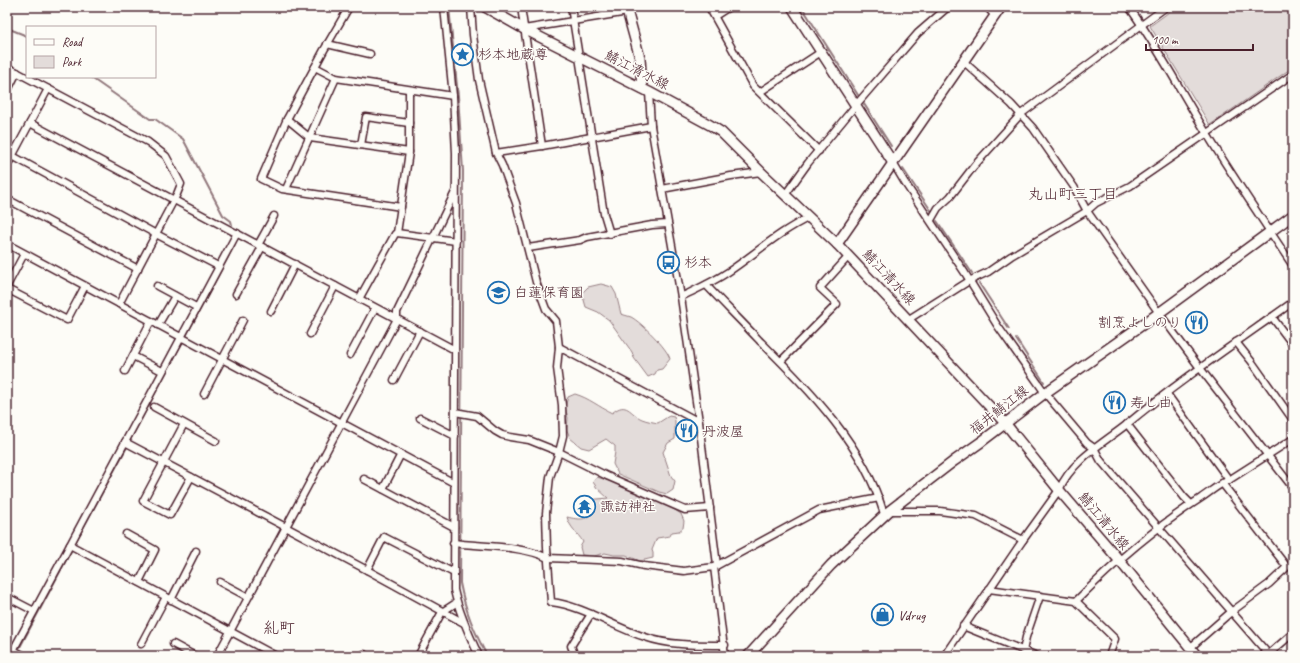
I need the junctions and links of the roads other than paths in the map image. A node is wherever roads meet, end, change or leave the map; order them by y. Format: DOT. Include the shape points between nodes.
graph roads {
  1 [pos="349,7"];
  2 [pos="444,7"];
  3 [pos="472,7"];
  4 [pos="485,7"];
  5 [pos="521,7"];
  6 [pos="571,7"];
  7 [pos="710,7"];
  8 [pos="728,7"];
  9 [pos="792,7"];
  10 [pos="948,7"];
  11 [pos="987,7"];
  12 [pos="1001,7"];
  13 [pos="1129,7"];
  14 [pos="1166,7"];
  15 [pos="627,10"];
  16 [pos="715,16"];
  17 [pos="995,16"];
  18 [pos="574,21"];
  19 [pos="1143,25"];
  20 [pos="524,29"];
  21 [pos="327,44"];
  22 [pos="821,52"];
  23 [pos="370,54"];
  24 [pos="579,57"];
  25 [pos="963,61"];
  26 [pos="7,67"];
  27 [pos="315,67"];
  28 [pos="17,72"];
  29 [pos="1293,74"];
  30 [pos="26,77"];
  31 [pos="28,78"];
  32 [pos="336,78"];
  33 [pos="48,89"];
  34 [pos="408,90"];
  35 [pos="645,90"];
  36 [pos="7,92"];
  37 [pos="760,92"];
  38 [pos="453,96"];
  39 [pos="856,105"];
  40 [pos="1021,114"];
  41 [pos="287,119"];
  42 [pos="30,123"];
  43 [pos="409,123"];
  44 [pos="651,126"];
  45 [pos="1206,134"];
  46 [pos="592,137"];
  47 [pos="310,138"];
  48 [pos="361,145"];
  49 [pos="542,146"];
  50 [pos="820,151"];
  51 [pos="409,152"];
  52 [pos="496,153"];
  53 [pos="10,155"];
  54 [pos="893,163"];
  55 [pos="7,166"];
  56 [pos="760,172"];
  57 [pos="286,189"];
  58 [pos="456,189"];
  59 [pos="662,189"];
  60 [pos="785,195"];
  61 [pos="7,199"];
  62 [pos="174,200"];
  63 [pos="401,207"];
  64 [pos="1087,211"];
  65 [pos="1293,214"];
  66 [pos="274,216"];
  67 [pos="810,217"];
  68 [pos="931,220"];
  69 [pos="668,224"];
  70 [pos="1270,231"];
  71 [pos="237,233"];
  72 [pos="397,233"];
  73 [pos="156,234"];
  74 [pos="610,234"];
  75 [pos="433,238"];
  76 [pos="456,241"];
  77 [pos="7,244"];
  78 [pos="837,244"];
  79 [pos="260,246"];
  80 [pos="528,248"];
  81 [pos="24,254"];
  82 [pos="849,256"];
  83 [pos="295,264"];
  84 [pos="218,266"];
  85 [pos="1293,266"];
  86 [pos="138,269"];
  87 [pos="969,280"];
  88 [pos="706,285"];
  89 [pos="85,286"];
  90 [pos="157,286"];
  91 [pos="335,286"];
  92 [pos="7,287"];
  93 [pos="236,294"];
  94 [pos="175,296"];
  95 [pos="681,297"];
  96 [pos="359,299"];
  97 [pos="1293,302"];
  98 [pos="119,304"];
  99 [pos="196,307"];
  100 [pos="375,308"];
  101 [pos="271,311"];
  102 [pos="1159,313"];
  103 [pos="1272,317"];
  104 [pos="397,319"];
  105 [pos="909,319"];
  106 [pos="243,320"];
  107 [pos="151,321"];
  108 [pos="158,325"];
  109 [pos="420,331"];
  110 [pos="310,334"];
  111 [pos="180,337"];
  112 [pos="1236,342"];
  113 [pos="1293,344"];
  114 [pos="559,347"];
  115 [pos="455,350"];
  116 [pos="350,355"];
  117 [pos="133,356"];
  118 [pos="222,359"];
  119 [pos="781,361"];
  120 [pos="1200,368"];
  121 [pos="125,371"];
  122 [pos="162,371"];
  123 [pos="394,380"];
  124 [pos="1045,393"];
  125 [pos="204,394"];
  126 [pos="1166,394"];
  127 [pos="154,407"];
  128 [pos="459,413"];
  129 [pos="420,418"];
  130 [pos="1293,420"];
  131 [pos="699,422"];
  132 [pos="341,423"];
  133 [pos="1005,423"];
  134 [pos="184,424"];
  135 [pos="1127,424"];
  136 [pos="455,436"];
  137 [pos="1293,439"];
  138 [pos="216,441"];
  139 [pos="125,442"];
  140 [pos="1094,448"];
  141 [pos="559,452"];
  142 [pos="401,454"];
  143 [pos="1268,454"];
  144 [pos="164,462"];
  145 [pos="191,477"];
  146 [pos="364,479"];
  147 [pos="1229,480"];
  148 [pos="454,483"];
  149 [pos="1222,483"];
  150 [pos="1293,488"];
  151 [pos="382,489"];
  152 [pos="1059,490"];
  153 [pos="879,498"];
  154 [pos="1191,504"];
  155 [pos="710,508"];
  156 [pos="886,512"];
  157 [pos="286,527"];
  158 [pos="454,527"];
  159 [pos="1159,528"];
  160 [pos="126,534"];
  161 [pos="1023,540"];
  162 [pos="458,544"];
  163 [pos="70,545"];
  164 [pos="196,551"];
  165 [pos="548,558"];
  166 [pos="1119,560"];
  167 [pos="715,566"];
  168 [pos="367,570"];
  169 [pos="454,573"];
  170 [pos="139,582"];
  171 [pos="220,582"];
  172 [pos="989,589"];
  173 [pos="1040,596"];
  174 [pos="7,597"];
  175 [pos="248,597"];
  176 [pos="168,598"];
  177 [pos="1076,601"];
  178 [pos="456,603"];
  179 [pos="34,611"];
  180 [pos="442,612"];
  181 [pos="1231,612"];
  182 [pos="591,614"];
  183 [pos="464,623"];
  184 [pos="963,626"];
  185 [pos="230,631"];
  186 [pos="1293,632"];
  187 [pos="141,644"];
  188 [pos="173,644"];
  189 [pos="724,645"];
  190 [pos="1190,647"];
  191 [pos="10,648"];
  192 [pos="1023,651"];
  193 [pos="1269,655"];
  194 [pos="10,656"];
  195 [pos="25,656"];
  196 [pos="195,656"];
  197 [pos="217,656"];
  198 [pos="276,656"];
  199 [pos="418,656"];
  200 [pos="479,656"];
  201 [pos="575,656"];
  202 [pos="725,656"];
  203 [pos="748,656"];
  204 [pos="944,656"];
  205 [pos="1037,656"];
  206 [pos="1109,656"];
  207 [pos="1197,656"];
  1 -- 21 [label="street"];
  2 -- 38 [label="street"];
  3 -- 52 [label="street" via="479,80"];
  4 -- 20 [label="main road, 鯖江清水線"];
  5 -- 20 [label="street"];
  6 -- 18 [label="street"];
  7 -- 16 [label="street"];
  8 -- 16 [label="street"];
  9 -- 22 [label="main road"];
  10 -- 39 [label="street" via="918,33"];
  11 -- 17 [label="street"];
  12 -- 17 [label="main road"];
  13 -- 19 [label="street"];
  14 -- 19 [label="street"];
  15 -- 18 [label="street"];
  15 -- 35 [label="main road" via="640,58"];
  16 -- 37 [label="street" via="753,86"];
  17 -- 25 [label="main road"];
  18 -- 20 [label="street"];
  18 -- 24 [label="street"];
  19 -- 40 [label="street"];
  19 -- 45 [label="street"];
  20 -- 24 [label="main road, 鯖江清水線"];
  20 -- 49 [label="street"];
  21 -- 23 [label="street"];
  21 -- 27 [label="street"];
  22 -- 37 [label="street"];
  22 -- 39 [label="main road"];
  24 -- 35 [label="main road, 鯖江清水線"];
  24 -- 46 [label="street"];
  25 -- 40 [label="street"];
  25 -- 54 [label="main road"];
  26 -- 28 [label="street"];
  27 -- 32 [label="street"];
  27 -- 41 [label="street"];
  28 -- 30 [label="street"];
  28 -- 36 [label="street"];
  29 -- 45 [label="street"];
  31 -- 33 [label="street"];
  32 -- 34 [label="street"];
  32 -- 47 [label="street"];
  33 -- 42 [label="street"];
  33 -- 62 [label="street" via="148,142 166,156 181,184"];
  34 -- 38 [label="street"];
  34 -- 43 [label="street"];
  35 -- 44 [label="street"];
  35 -- 56 [label="main road, 鯖江清水線" via="716,128"];
  37 -- 50 [label="street"];
  38 -- 58 [label="street"];
  39 -- 50 [label="street"];
  39 -- 54 [label="main road"];
  40 -- 64 [label="street" via="1074,187"];
  40 -- 68 [label="street" via="938,208"];
  41 -- 47 [label="street"];
  41 -- 57 [label="street" via="261,179"];
  42 -- 53 [label="street"];
  42 -- 62 [label="street"];
  43 -- 48 [label="street" via="366,117"];
  43 -- 51 [label="street"];
  44 -- 46 [label="street"];
  44 -- 59 [label="street"];
  45 -- 64 [label="street" via="1130,186 1096,203"];
  45 -- 70 [label="street"];
  46 -- 49 [label="street"];
  46 -- 74 [label="street" via="604,214"];
  47 -- 48 [label="street"];
  47 -- 57 [label="street"];
  48 -- 51 [label="street"];
  49 -- 52 [label="street"];
  50 -- 60 [label="street"];
  51 -- 63 [label="street"];
  52 -- 80 [label="street" via="516,203"];
  53 -- 55 [label="street"];
  53 -- 73 [label="street"];
  54 -- 68 [label="street"];
  54 -- 78 [label="main road"];
  56 -- 59 [label="street"];
  56 -- 60 [label="main road, 鯖江清水線"];
  57 -- 63 [label="street"];
  58 -- 75 [label="street"];
  58 -- 76 [label="street"];
  59 -- 69 [label="street"];
  60 -- 67 [label="main road, 鯖江清水線"];
  61 -- 86 [label="street"];
  62 -- 71 [label="street"];
  62 -- 73 [label="street"];
  63 -- 72 [label="street"];
  64 -- 87 [label="street" via="988,272"];
  64 -- 102 [label="street"];
  65 -- 70 [label="main road, 福井鯖江線"];
  66 -- 79 [label="street"];
  67 -- 78 [label="main road, 鯖江清水線"];
  67 -- 88 [label="street" via="794,224"];
  68 -- 87 [label="street"];
  69 -- 74 [label="street"];
  69 -- 95 [label="street"];
  70 -- 85 [label="street"];
  70 -- 102 [label="main road, 福井鯖江線"];
  71 -- 79 [label="street"];
  71 -- 84 [label="street"];
  72 -- 75 [label="street"];
  72 -- 96 [label="street"];
  73 -- 84 [label="street"];
  73 -- 86 [label="street"];
  74 -- 80 [label="street"];
  75 -- 76 [label="street"];
  75 -- 104 [label="street" via="397,312"];
  76 -- 115 [label="street"];
  77 -- 81 [label="street"];
  78 -- 82 [label="main road, 鯖江清水線"];
  79 -- 83 [label="street"];
  79 -- 93 [label="street"];
  80 -- 114 [label="street" via="546,309 556,321"];
  81 -- 89 [label="street"];
  81 -- 92 [label="street"];
  82 -- 105 [label="main road, 鯖江清水線"];
  82 -- 119 [label="street" via="820,288 837,304"];
  83 -- 91 [label="street"];
  83 -- 101 [label="street"];
  84 -- 99 [label="street"];
  86 -- 98 [label="street"];
  87 -- 105 [label="street"];
  87 -- 124 [label="street"];
  88 -- 95 [label="street"];
  88 -- 119 [label="street"];
  89 -- 92 [label="street" via="67,320"];
  89 -- 98 [label="street"];
  90 -- 94 [label="street"];
  91 -- 96 [label="street"];
  91 -- 110 [label="street"];
  94 -- 99 [label="street"];
  94 -- 108 [label="street"];
  95 -- 131 [label="street"];
  96 -- 100 [label="street"];
  97 -- 103 [label="street"];
  98 -- 107 [label="street"];
  99 -- 111 [label="street"];
  100 -- 104 [label="street"];
  100 -- 116 [label="street"];
  102 -- 120 [label="street"];
  102 -- 124 [label="main road, 福井鯖江線"];
  103 -- 112 [label="street"];
  103 -- 113 [label="street"];
  104 -- 109 [label="street"];
  104 -- 132 [label="street"];
  105 -- 133 [label="main road, 鯖江清水線"];
  106 -- 118 [label="street"];
  107 -- 108 [label="street"];
  107 -- 117 [label="street"];
  108 -- 111 [label="street"];
  109 -- 115 [label="street"];
  109 -- 123 [label="street"];
  111 -- 118 [label="street"];
  111 -- 122 [label="street"];
  112 -- 120 [label="street"];
  112 -- 130 [label="street"];
  114 -- 131 [label="street"];
  114 -- 141 [label="street" via="557,368 563,436"];
  115 -- 128 [label="street"];
  117 -- 121 [label="street"];
  117 -- 122 [label="street"];
  118 -- 125 [label="street"];
  118 -- 132 [label="street"];
  119 -- 153 [label="street" via="837,423 859,458"];
  120 -- 126 [label="street"];
  120 -- 143 [label="street"];
  122 -- 139 [label="street"];
  124 -- 133 [label="main road, 福井鯖江線"];
  124 -- 140 [label="street"];
  126 -- 135 [label="street"];
  126 -- 147 [label="street"];
  127 -- 134 [label="street"];
  128 -- 136 [label="street"];
  128 -- 141 [label="street" via="478,416 502,435 529,440"];
  129 -- 136 [label="street"];
  131 -- 155 [label="street"];
  132 -- 142 [label="street"];
  132 -- 157 [label="street"];
  133 -- 152 [label="main road, 鯖江清水線"];
  133 -- 156 [label="main road, 福井鯖江線"];
  134 -- 138 [label="street"];
  134 -- 144 [label="street"];
  135 -- 140 [label="street"];
  135 -- 154 [label="street"];
  136 -- 148 [label="street"];
  137 -- 143 [label="street"];
  139 -- 144 [label="street"];
  139 -- 163 [label="street"];
  140 -- 152 [label="street" via="1071,471"];
  140 -- 159 [label="street" via="1101,461"];
  141 -- 155 [label="street" via="685,510"];
  141 -- 165 [label="street" via="550,476 546,513"];
  142 -- 148 [label="street"];
  142 -- 151 [label="street"];
  143 -- 147 [label="street"];
  143 -- 150 [label="street"];
  144 -- 145 [label="street"];
  144 -- 145 [label="street" via="143,501 170,515"];
  145 -- 157 [label="street"];
  146 -- 151 [label="street"];
  147 -- 149 [label="street"];
  148 -- 158 [label="street"];
  149 -- 154 [label="street"];
  149 -- 181 [label="street" via="1287,568"];
  151 -- 158 [label="street"];
  152 -- 161 [label="street"];
  152 -- 166 [label="main road, 鯖江清水線"];
  153 -- 156 [label="street"];
  153 -- 167 [label="street" via="819,510"];
  154 -- 159 [label="street"];
  155 -- 167 [label="street"];
  156 -- 161 [label="street" via="940,511 976,516"];
  156 -- 203 [label="main road, 福井鯖江線" via="831,565"];
  157 -- 168 [label="street"];
  157 -- 175 [label="street"];
  158 -- 162 [label="street"];
  159 -- 166 [label="street"];
  159 -- 181 [label="street"];
  160 -- 170 [label="street" via="155,550"];
  161 -- 172 [label="street"];
  162 -- 165 [label="street" via="516,549"];
  162 -- 169 [label="street"];
  163 -- 170 [label="street"];
  163 -- 179 [label="street"];
  164 -- 176 [label="street"];
  165 -- 167 [label="street" via="622,561 684,571"];
  165 -- 182 [label="street" via="551,602 569,605"];
  166 -- 177 [label="street"];
  166 -- 190 [label="main road, 鯖江清水線"];
  167 -- 189 [label="street"];
  168 -- 169 [label="street" via="384,537"];
  168 -- 180 [label="street"];
  169 -- 178 [label="street"];
  170 -- 176 [label="street"];
  171 -- 175 [label="street"];
  172 -- 173 [label="street"];
  172 -- 184 [label="street"];
  173 -- 177 [label="street"];
  173 -- 192 [label="street"];
  174 -- 179 [label="street"];
  175 -- 185 [label="street"];
  176 -- 185 [label="street"];
  176 -- 187 [label="street"];
  177 -- 206 [label="street" via="1115,639"];
  178 -- 180 [label="street"];
  178 -- 183 [label="street"];
  179 -- 191 [label="street"];
  180 -- 183 [label="street"];
  180 -- 199 [label="street"];
  181 -- 190 [label="street"];
  181 -- 193 [label="street"];
  182 -- 189 [label="street" via="646,637 688,646"];
  182 -- 201 [label="street" via="571,646"];
  183 -- 200 [label="street"];
  184 -- 192 [label="street"];
  184 -- 204 [label="street"];
  185 -- 197 [label="street"];
  185 -- 198 [label="street"];
  186 -- 193 [label="street"];
  188 -- 196 [label="street"];
  189 -- 202 [label="street"];
  190 -- 207 [label="main road, 鯖江清水線"];
  191 -- 194 [label="street"];
  191 -- 195 [label="street"];
  192 -- 205 [label="street"];
}
